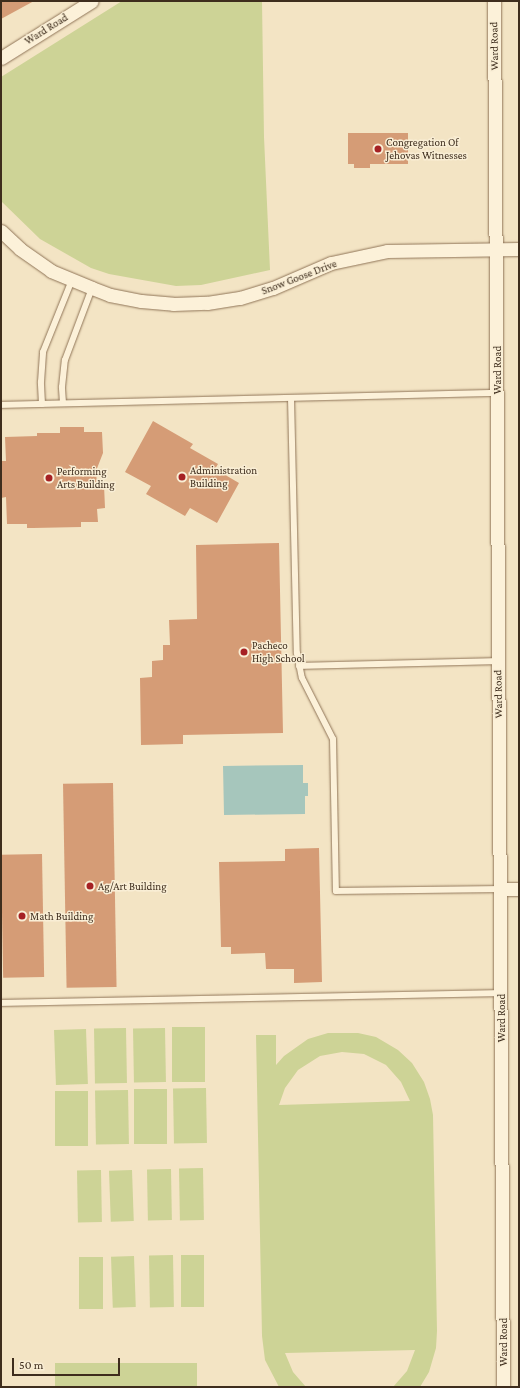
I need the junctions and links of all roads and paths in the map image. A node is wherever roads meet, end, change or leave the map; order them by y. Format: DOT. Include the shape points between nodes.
graph roads {
  1 [pos="92,1"];
  2 [pos="494,1"];
  3 [pos="1,58"];
  4 [pos="1,232"];
  5 [pos="496,249"];
  6 [pos="519,249"];
  7 [pos="72,280"];
  8 [pos="92,288"];
  9 [pos="498,393"];
  10 [pos="291,398"];
  11 [pos="63,403"];
  12 [pos="42,404"];
  13 [pos="1,405"];
  14 [pos="498,661"];
  15 [pos="299,666"];
  16 [pos="500,889"];
  17 [pos="519,889"];
  18 [pos="501,993"];
  19 [pos="1,1003"];
  20 [pos="503,1387"];
  1 -- 3 [label="street, Ward Road"];
  2 -- 5 [label="street, Ward Road"];
  4 -- 7 [label="street, Snow Goose Drive" via="45,266"];
  5 -- 6 [label="street, Snow Goose Drive"];
  5 -- 8 [label="street, Snow Goose Drive" via="380,252 331,264 273,288 240,298 207,303 173,304 141,301 110,295"];
  5 -- 9 [label="street, Ward Road"];
  7 -- 8 [label="street, Snow Goose Drive"];
  7 -- 12 [label="lane" via="43,352 40,382"];
  8 -- 11 [label="lane" via="65,360"];
  9 -- 10 [label="lane"];
  9 -- 14 [label="street, Ward Road"];
  10 -- 11 [label="lane"];
  10 -- 15 [label="lane"];
  11 -- 12 [label="lane"];
  12 -- 13 [label="lane"];
  14 -- 15 [label="lane"];
  14 -- 16 [label="street, Ward Road"];
  15 -- 16 [label="lane" via="302,678 333,739 336,891"];
  16 -- 17 [label="street"];
  16 -- 18 [label="street, Ward Road"];
  18 -- 19 [label="lane"];
  18 -- 20 [label="street, Ward Road"];
}
